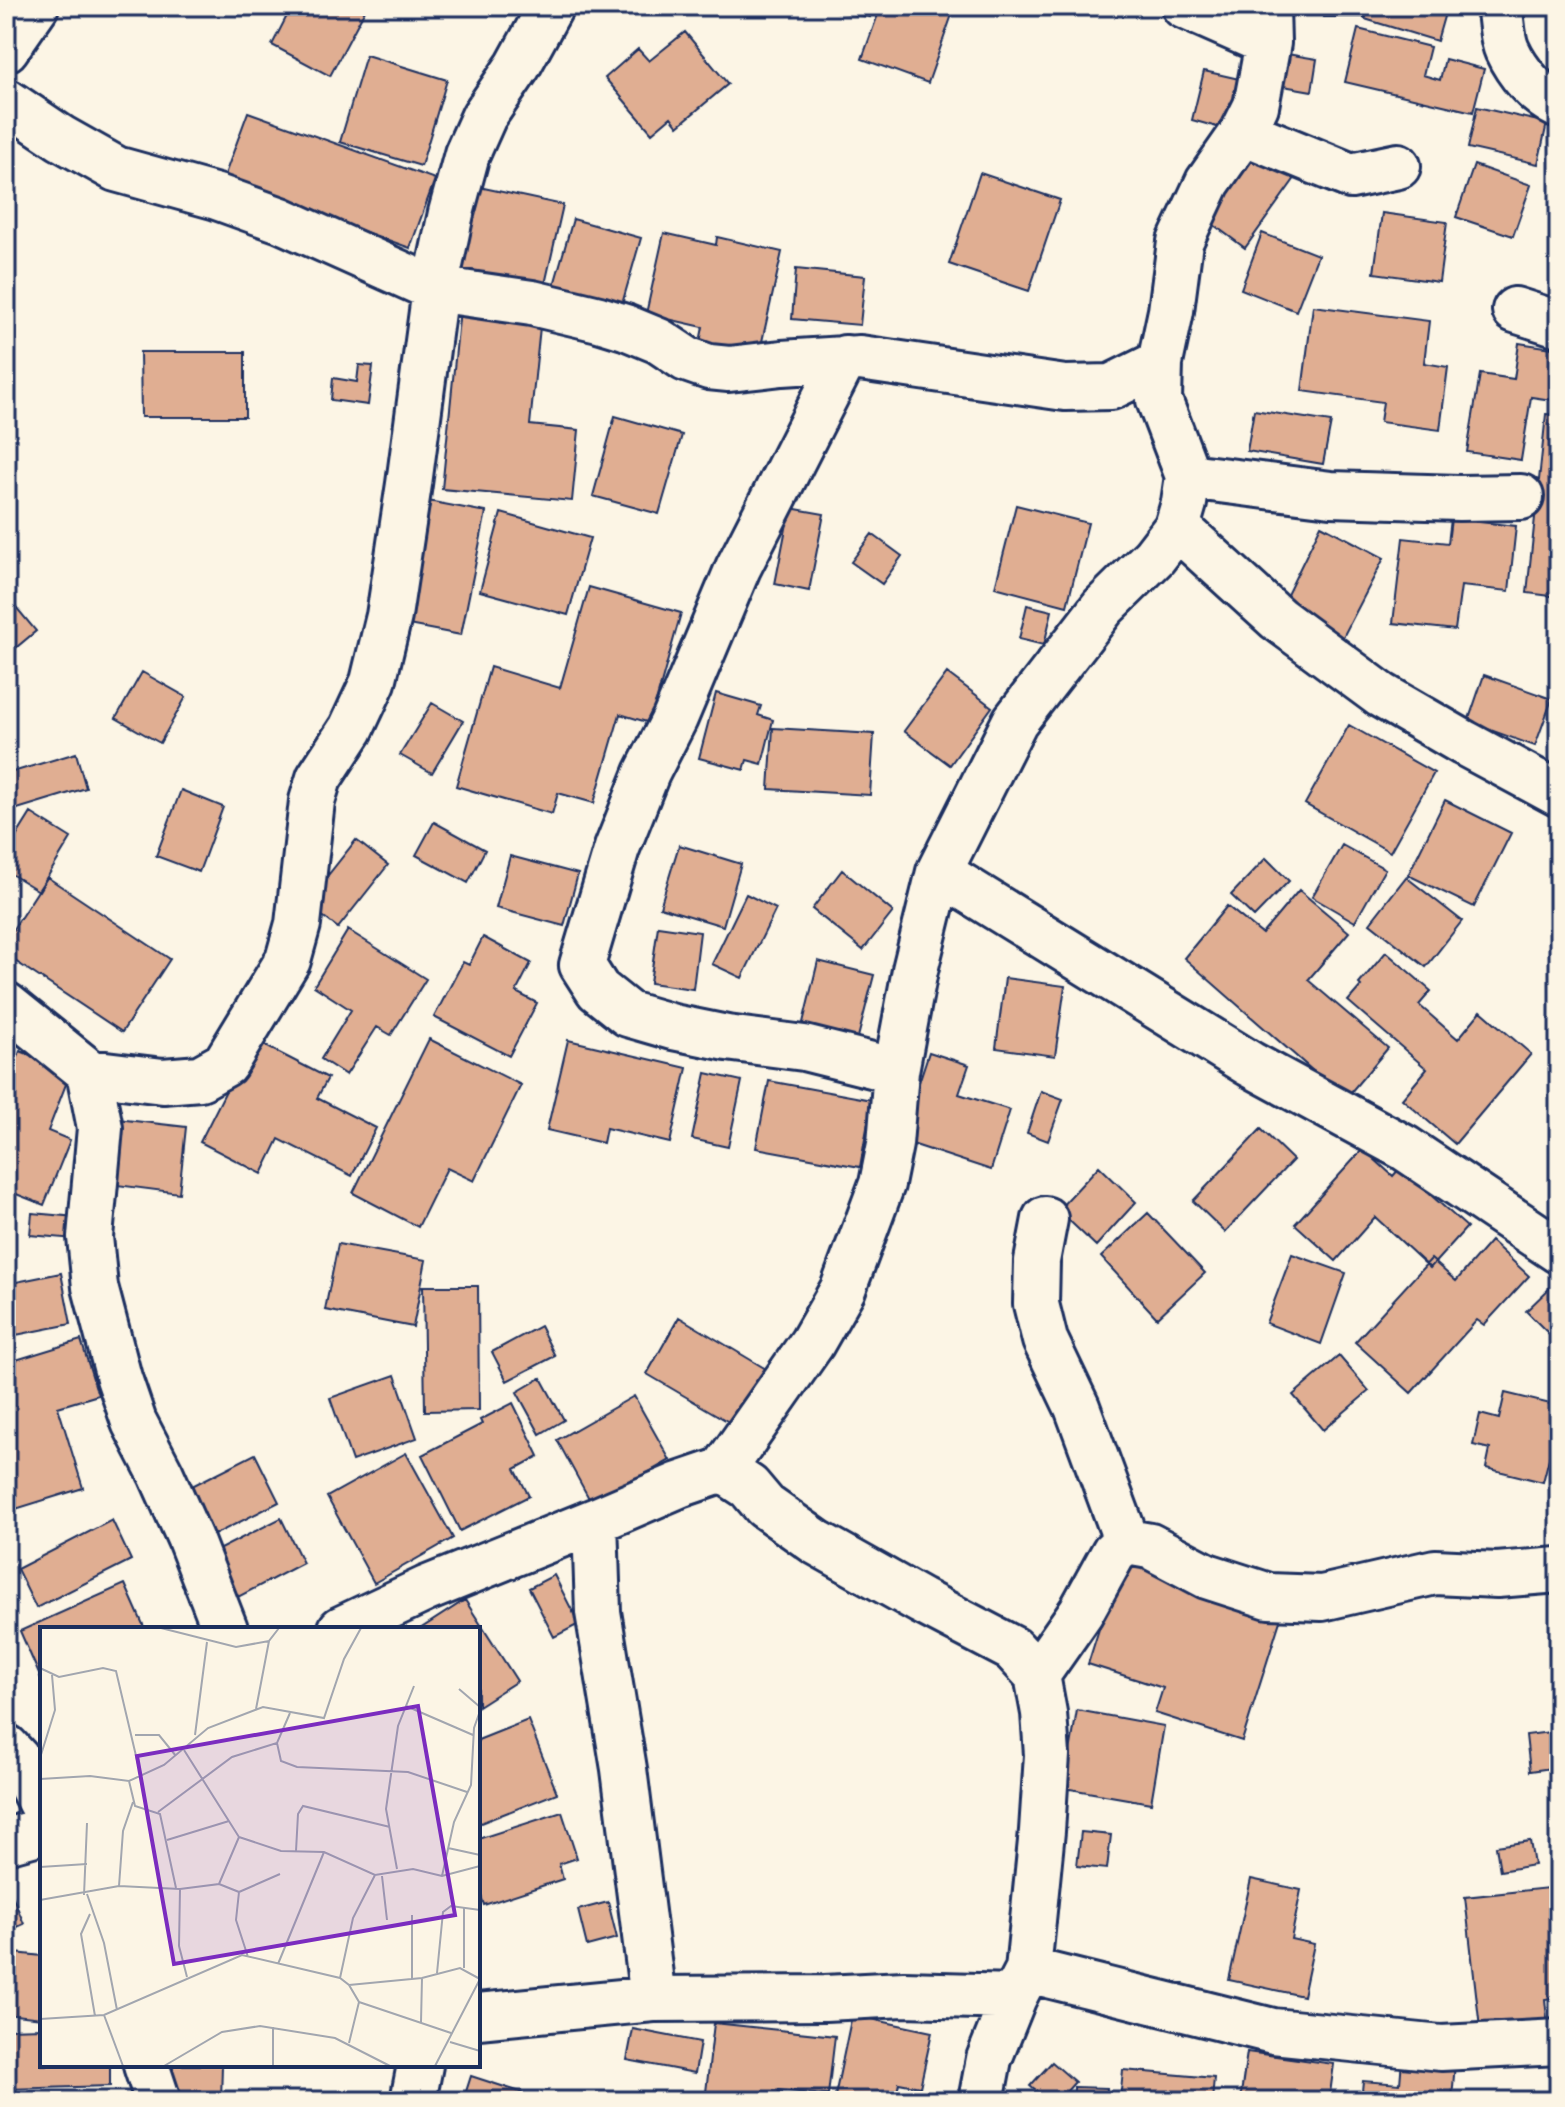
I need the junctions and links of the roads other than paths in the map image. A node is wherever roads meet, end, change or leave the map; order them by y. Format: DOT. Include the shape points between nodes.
graph roads {
  1 [pos="36,6"];
  2 [pos="551,6"];
  3 [pos="1184,6"];
  4 [pos="1501,6"];
  5 [pos="1267,24"];
  6 [pos="6,49"];
  7 [pos="6,101"];
  8 [pos="1559,106"];
  9 [pos="1243,132"];
  10 [pos="1398,166"];
  11 [pos="435,289"];
  12 [pos="1515,310"];
  13 [pos="1559,324"];
  14 [pos="845,358"];
  15 [pos="1160,363"];
  16 [pos="1188,476"];
  17 [pos="1521,497"];
  18 [pos="1177,527"];
  19 [pos="1559,794"];
  20 [pos="939,872"];
  21 [pos="6,1005"];
  22 [pos="896,1071"];
  23 [pos="89,1072"];
  24 [pos="1045,1219"];
  25 [pos="1559,1251"];
  26 [pos="723,1470"];
  27 [pos="595,1521"];
  28 [pos="1127,1542"];
  29 [pos="1559,1570"];
  30 [pos="224,1627"];
  31 [pos="345,1627"];
  32 [pos="1037,1675"];
  33 [pos="22,1753"];
  34 [pos="40,1801"];
  35 [pos="40,1832"];
  36 [pos="6,1841"];
  37 [pos="1021,1983"];
  38 [pos="653,1999"];
  39 [pos="480,2016"];
  40 [pos="1559,2042"];
  41 [pos="147,2067"];
  42 [pos="420,2067"];
  43 [pos="158,2101"];
  44 [pos="413,2101"];
  45 [pos="981,2101"];
  1 -- 6 [label="street"];
  2 -- 11 [label="street" via="467,154"];
  3 -- 5 [label="street"];
  4 -- 8 [label="street" via="1506,48 1531,85"];
  5 -- 9 [label="street" via="1256,106"];
  7 -- 11 [label="street" via="116,169 281,220"];
  9 -- 10 [label="street" via="1351,176"];
  9 -- 15 [label="street" via="1208,182 1180,242"];
  11 -- 14 [label="street" via="599,319 709,367"];
  11 -- 23 [label="street" via="389,616 373,682 319,778 312,801 298,924 288,960 225,1064 200,1078 163,1081"];
  12 -- 13 [label="street"];
  14 -- 15 [label="street" via="1065,388 1111,387"];
  14 -- 22 [label="street" via="738,568 647,773 617,848 582,965 598,990 628,1014"];
  15 -- 16 [label="street" via="1159,400"];
  16 -- 17 [label="street" via="1331,494"];
  16 -- 18 [label="street"];
  18 -- 19 [label="street" via="1278,619 1381,695"];
  18 -- 20 [label="street" via="1103,607 1015,721"];
  20 -- 22 [label="street"];
  20 -- 25 [label="street" via="1250,1064 1405,1148"];
  21 -- 23 [label="street"];
  22 -- 26 [label="street" via="882,1184 843,1289 812,1343"];
  23 -- 30 [label="street" via="100,1128 90,1237 95,1287 134,1422 190,1539"];
  24 -- 28 [label="street" via="1036,1304 1045,1340 1077,1407"];
  26 -- 27 [label="street"];
  26 -- 32 [label="street" via="816,1542 1013,1649"];
  27 -- 31 [label="street"];
  27 -- 38 [label="street" via="598,1612"];
  28 -- 29 [label="street" via="1150,1546 1207,1576 1269,1596 1322,1598 1435,1572"];
  28 -- 32 [label="street" via="1114,1552"];
  32 -- 37 [label="street" via="1047,1755"];
  33 -- 34 [label="street"];
  35 -- 36 [label="street"];
  37 -- 38 [label="street" via="825,1998"];
  37 -- 40 [label="street" via="1273,2031 1441,2048"];
  37 -- 45 [label="street" via="989,2059"];
  38 -- 39 [label="street"];
  41 -- 43 [label="street"];
  42 -- 44 [label="street"];
}
